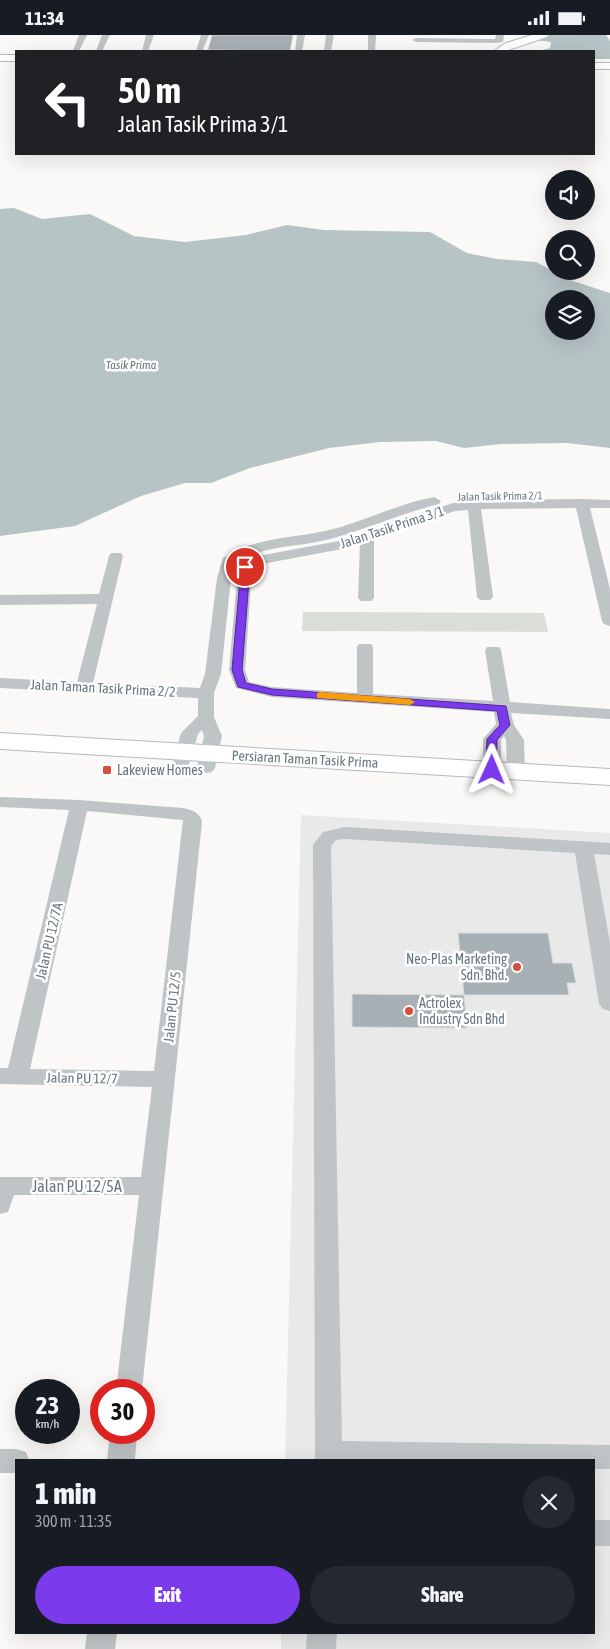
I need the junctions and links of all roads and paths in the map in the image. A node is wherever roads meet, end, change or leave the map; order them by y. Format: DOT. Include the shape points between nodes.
graph roads {
  1 [pos="83,35"];
  2 [pos="92,35"];
  3 [pos="106,35"];
  4 [pos="150,35"];
  5 [pos="205,35"];
  6 [pos="301,35"];
  7 [pos="330,35"];
  8 [pos="372,35"];
  9 [pos="500,35"];
  10 [pos="543,35"];
  11 [pos="416,40"];
  12 [pos="89,43"];
  13 [pos="76,50"];
  14 [pos="99,50"];
  15 [pos="145,50"];
  16 [pos="199,50"];
  17 [pos="299,50"];
  18 [pos="328,50"];
  19 [pos="372,50"];
  20 [pos="501,50"];
  21 [pos="595,65"];
  22 [pos="610,65"];
  23 [pos="610,495"];
  24 [pos="582,503"];
  25 [pos="610,504"];
  26 [pos="474,505"];
  27 [pos="367,537"];
  28 [pos="116,556"];
  29 [pos="485,597"];
  30 [pos="366,598"];
  31 [pos="105,599"];
  32 [pos="0,600"];
  33 [pos="610,621"];
  34 [pos="365,647"];
  35 [pos="493,650"];
  36 [pos="0,683"];
  37 [pos="84,687"];
  38 [pos="206,693"];
  39 [pos="365,699"];
  40 [pos="502,708"];
  41 [pos="610,714"];
  42 [pos="206,717"];
  43 [pos="505,725"];
  44 [pos="0,741"];
  45 [pos="0,757"];
  46 [pos="195,760"];
  47 [pos="504,771"];
  48 [pos="610,777"];
  49 [pos="610,791"];
  50 [pos="0,802"];
  51 [pos="79,805"];
  52 [pos="584,848"];
  53 [pos="610,849"];
  54 [pos="610,1004"];
  55 [pos="8,1076"];
  56 [pos="164,1079"];
  57 [pos="153,1186"];
  58 [pos="1,1192"];
  59 [pos="130,1379"];
  60 [pos="123,1444"];
  61 [pos="329,1456"];
  62 [pos="610,1457"];
  63 [pos="121,1459"];
  64 [pos="0,1461"];
  65 [pos="15,1461"];
  66 [pos="595,1533"];
  67 [pos="610,1533"];
  68 [pos="102,1634"];
  69 [pos="322,1634"];
  70 [pos="100,1649"];
  71 [pos="321,1649"];
  1 -- 13 [label="street"];
  2 -- 12 [label="street"];
  3 -- 14 [label="street"];
  4 -- 15 [label="street"];
  5 -- 16 [label="street"];
  6 -- 17 [label="street"];
  7 -- 18 [label="street"];
  8 -- 19 [label="street"];
  9 -- 11 [label="street" via="500,39 495,41"];
  10 -- 20 [label="main road"];
  21 -- 22 [label="main road"];
  23 -- 38 [label="street, Jalan Tasik Prima 2/1" via="453,497 418,504 329,535 244,551 228,561 213,674"];
  24 -- 25 [label="street, Jalan Tasik Prima 3/1"];
  24 -- 26 [label="street, Jalan Tasik Prima 3/1"];
  24 -- 33 [label="street"];
  26 -- 27 [label="street, Jalan Tasik Prima 3/1" via="436,512"];
  26 -- 29 [label="street"];
  27 -- 30 [label="street"];
  27 -- 39 [label="street, Jalan Tasik Prima 3/1" via="342,545 258,560 245,567 237,670 242,685 257,690"];
  28 -- 31 [label="street"];
  31 -- 32 [label="street"];
  31 -- 37 [label="street"];
  34 -- 39 [label="street"];
  35 -- 40 [label="street"];
  36 -- 37 [label="street, Jalan Taman Tasik Prima 2/2"];
  37 -- 38 [label="street, Jalan Taman Tasik Prima 2/2"];
  38 -- 42 [label="street, Jalan Tasik Prima 2/1"];
  39 -- 40 [label="street, Jalan Tasik Prima 3/1"];
  40 -- 41 [label="street, Jalan Tasik Prima 3/1"];
  40 -- 43 [label="street"];
  42 -- 46 [label="street" via="190,733"];
  42 -- 46 [label="street, Jalan Tasik Prima 2/1" via="213,736"];
  43 -- 47 [label="street" via="515,740"];
  43 -- 47 [label="street" via="492,739"];
  44 -- 46 [label="main road, Persiaran Taman Tasik Prima"];
  45 -- 46 [label="main road, Persiaran Taman Tasik Prima"];
  46 -- 47 [label="main road, Persiaran Taman Tasik Prima"];
  46 -- 49 [label="main road, Persiaran Taman Tasik Prima"];
  47 -- 48 [label="main road, Persiaran Taman Tasik Prima"];
  50 -- 51 [label="street, Jalan PU 12/5"];
  51 -- 55 [label="street, Jalan PU 12/7A"];
  51 -- 56 [label="street, Jalan PU 12/5" via="183,813 192,817"];
  52 -- 53 [label="street"];
  52 -- 54 [label="street"];
  52 -- 61 [label="street" via="346,833 330,836 322,845"];
  55 -- 56 [label="street, Jalan PU 12/7"];
  56 -- 57 [label="street, Jalan PU 12/5"];
  57 -- 58 [label="street, Jalan PU 12/5A"];
  57 -- 59 [label="street, Jalan PU 12/5"];
  60 -- 63 [label="street"];
  61 -- 62 [label="street"];
  64 -- 65 [label="street"];
  66 -- 67 [label="street"];
  68 -- 70 [label="street"];
  69 -- 71 [label="street"];
}
